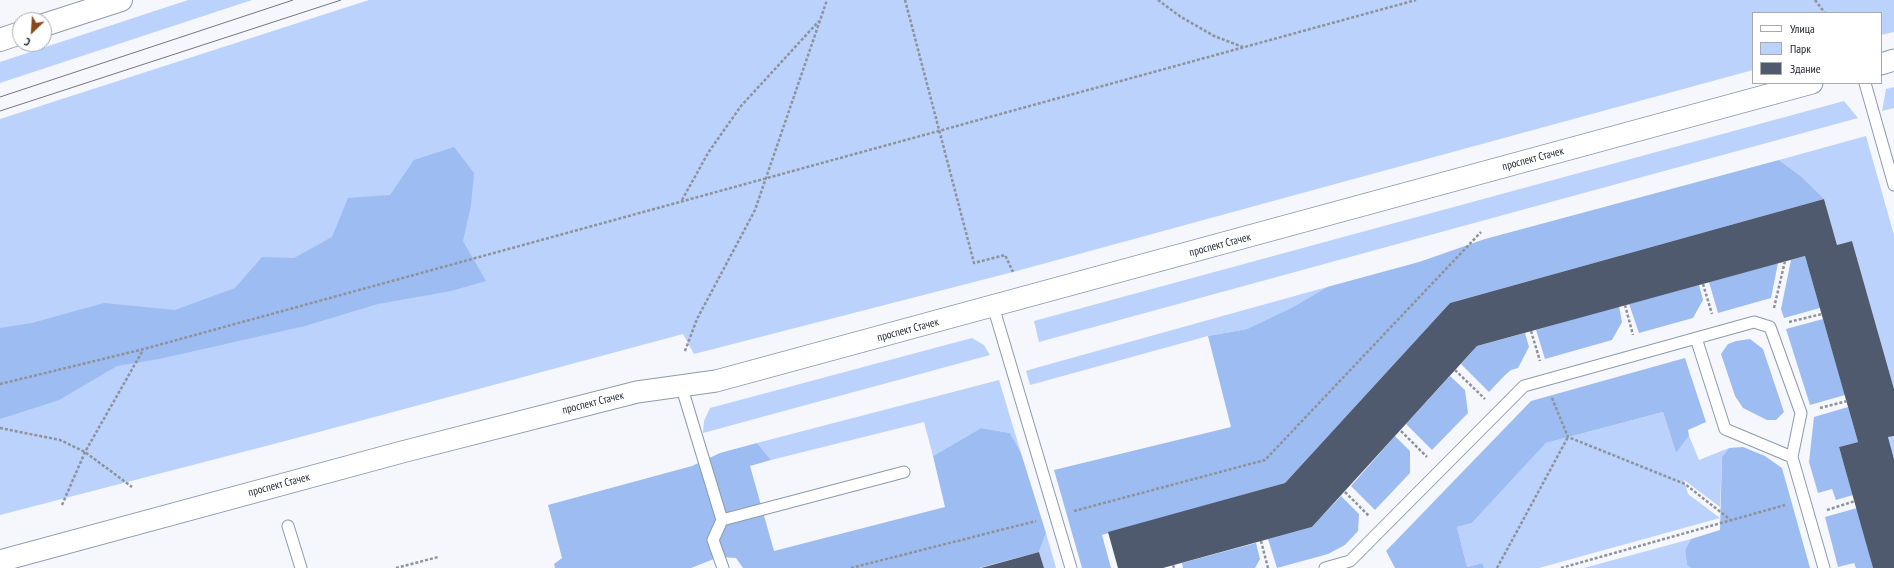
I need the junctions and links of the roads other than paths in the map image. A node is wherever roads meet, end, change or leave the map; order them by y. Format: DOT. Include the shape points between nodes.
graph roads {
  1 [pos="120,0"];
  2 [pos="52,23"];
  3 [pos="12,36"];
  4 [pos="0,40"];
  5 [pos="1894,60"];
  6 [pos="1882,64"];
  7 [pos="1808,84"];
  8 [pos="1865,84"];
  9 [pos="1894,185"];
  10 [pos="993,306"];
  11 [pos="1696,338"];
  12 [pos="681,385"];
  13 [pos="1792,457"];
  14 [pos="904,472"];
  15 [pos="722,520"];
  16 [pos="288,526"];
  17 [pos="0,561"];
  18 [pos="301,568"];
  19 [pos="723,568"];
  20 [pos="1071,568"];
  21 [pos="1325,568"];
  22 [pos="1824,568"];
  1 -- 2 [label="main road"];
  3 -- 4 [label="main road"];
  5 -- 6 [label="street"];
  7 -- 10 [label="street, проспект Стачек"];
  8 -- 9 [label="lane"];
  10 -- 12 [label="street, проспект Стачек" via="716,381"];
  10 -- 20 [label="lane"];
  11 -- 13 [label="lane" via="1725,429"];
  11 -- 13 [label="lane" via="1754,322 1770,327 1801,413"];
  11 -- 21 [label="lane" via="1524,386 1350,561"];
  12 -- 15 [label="lane"];
  12 -- 17 [label="street, проспект Стачек" via="637,392 402,452"];
  13 -- 22 [label="lane"];
  14 -- 15 [label="lane"];
  15 -- 19 [label="lane" via="713,540"];
  16 -- 18 [label="lane"];
}
